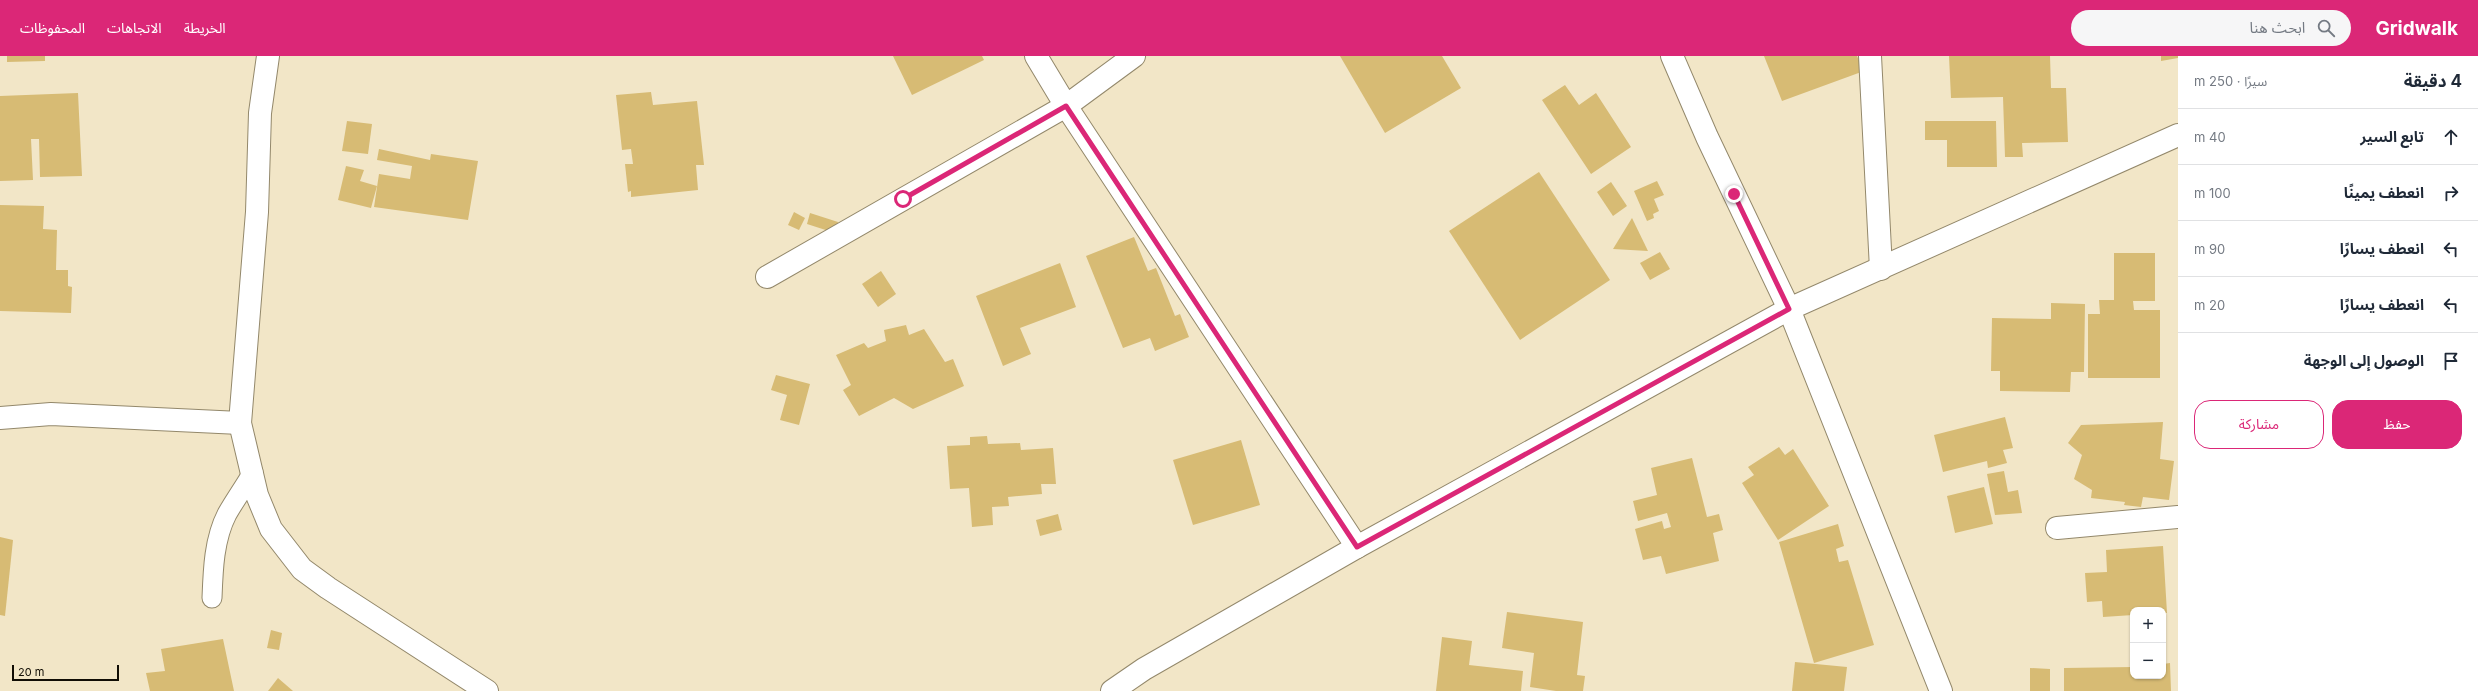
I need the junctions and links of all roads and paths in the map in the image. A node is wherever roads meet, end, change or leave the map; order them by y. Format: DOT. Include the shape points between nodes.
graph roads {
  1 [pos="268,56"];
  2 [pos="1036,56"];
  3 [pos="1134,56"];
  4 [pos="1672,56"];
  5 [pos="1870,56"];
  6 [pos="1066,106"];
  7 [pos="2178,135"];
  8 [pos="1881,269"];
  9 [pos="767,277"];
  10 [pos="1789,309"];
  11 [pos="0,418"];
  12 [pos="240,423"];
  13 [pos="253,472"];
  14 [pos="2178,517"];
  15 [pos="2058,528"];
  16 [pos="1357,547"];
  17 [pos="212,598"];
  18 [pos="487,691"];
  19 [pos="1112,691"];
  20 [pos="1941,691"];
  1 -- 12 [label="street" via="260,113 257,212"];
  2 -- 6 [label="street"];
  3 -- 6 [label="street"];
  4 -- 10 [label="street" via="1707,137"];
  5 -- 8 [label="street"];
  6 -- 9 [label="street"];
  6 -- 16 [label="street"];
  7 -- 8 [label="street"];
  8 -- 10 [label="street"];
  10 -- 16 [label="street"];
  10 -- 20 [label="street"];
  11 -- 12 [label="street" via="51,414"];
  12 -- 13 [label="street"];
  13 -- 17 [label="lane" via="227,515 218,538"];
  13 -- 18 [label="street" via="257,495 271,529 302,569"];
  14 -- 15 [label="street"];
  16 -- 19 [label="street" via="1144,669"];
}
